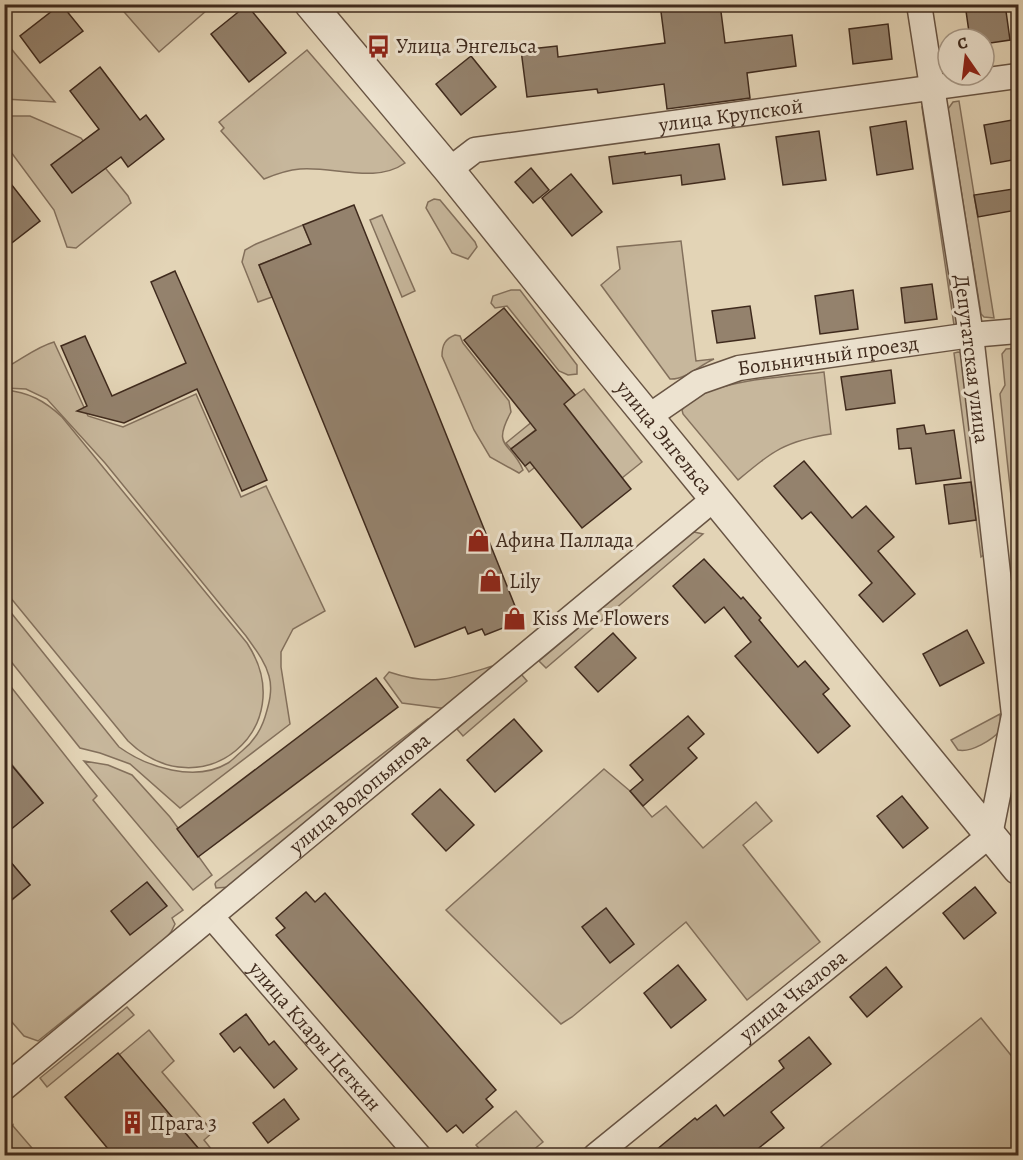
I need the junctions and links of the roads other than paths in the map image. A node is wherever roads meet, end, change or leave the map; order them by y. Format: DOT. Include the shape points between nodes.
graph roads {
  1 [pos="310,4"];
  2 [pos="919,4"];
  3 [pos="1018,76"];
  4 [pos="932,88"];
  5 [pos="449,170"];
  6 [pos="1018,331"];
  7 [pos="971,335"];
  8 [pos="648,417"];
  9 [pos="715,498"];
  10 [pos="990,835"];
  11 [pos="1018,869"];
  12 [pos="211,916"];
  13 [pos="4,1088"];
  14 [pos="419,1155"];
  15 [pos="595,1155"];
  1 -- 5 [label="street, улица Энгельса"];
  2 -- 4 [label="street, Депутатская улица"];
  3 -- 4 [label="street, улица Крупской"];
  4 -- 5 [label="street, улица Крупской" via="476,150"];
  4 -- 7 [label="street, Депутатская улица"];
  5 -- 8 [label="street, улица Энгельса"];
  6 -- 7 [label="street, Больничный проезд"];
  7 -- 8 [label="street, Больничный проезд" via="739,368 699,381"];
  7 -- 10 [label="street, Депутатская улица" via="1014,715"];
  8 -- 9 [label="street, улица Энгельса"];
  9 -- 10 [label="street, улица Энгельса"];
  9 -- 12 [label="street, улица Водопьянова"];
  10 -- 11 [label="street, улица Энгельса"];
  10 -- 15 [label="street, улица Чкалова"];
  12 -- 13 [label="street, улица Водопьянова"];
  12 -- 14 [label="street, улица Клары Цеткин"];
}
